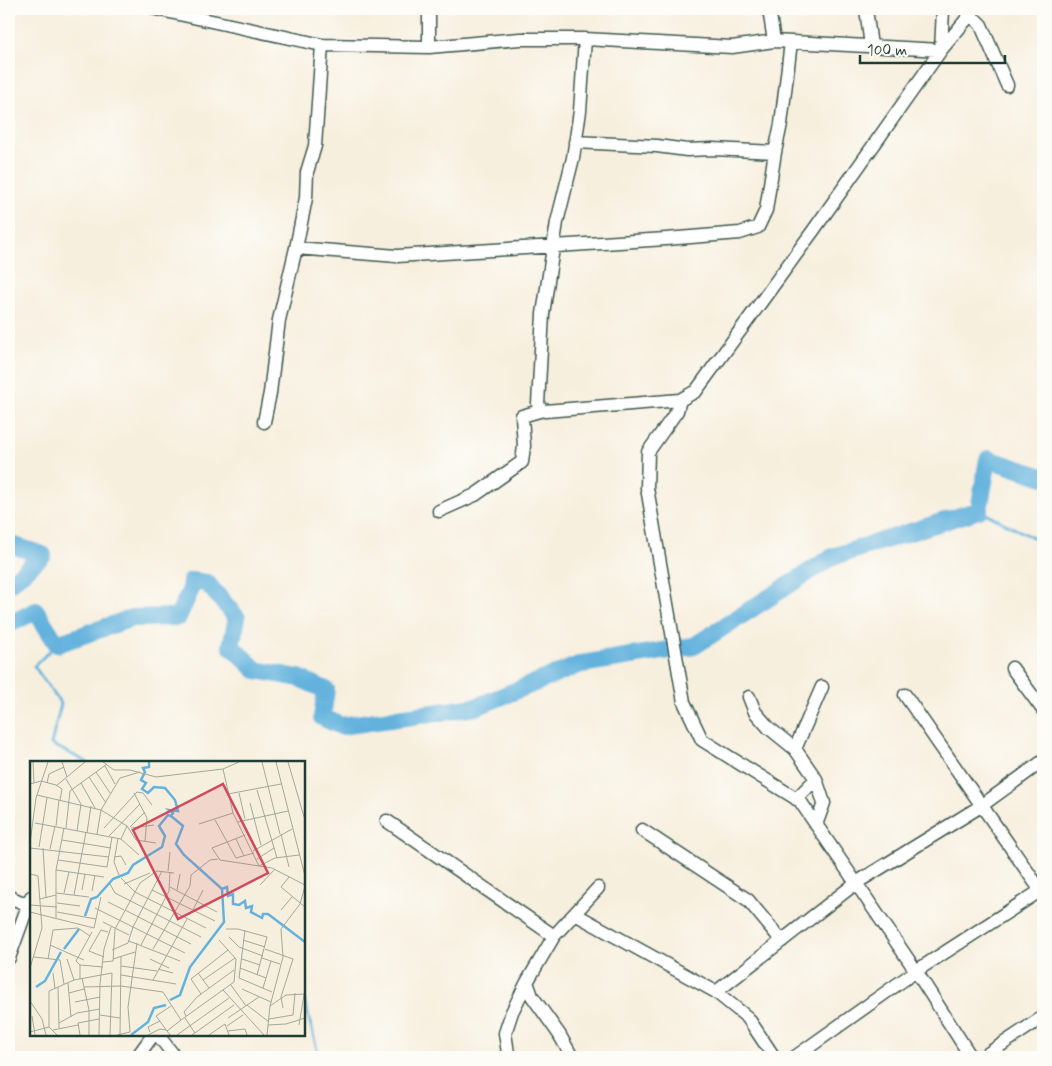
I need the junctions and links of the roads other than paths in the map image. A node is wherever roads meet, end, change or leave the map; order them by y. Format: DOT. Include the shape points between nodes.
graph roads {
  1 [pos="156,9"];
  2 [pos="429,9"];
  3 [pos="769,9"];
  4 [pos="866,9"];
  5 [pos="942,9"];
  6 [pos="972,11"];
  7 [pos="585,39"];
  8 [pos="774,41"];
  9 [pos="791,42"];
  10 [pos="322,45"];
  11 [pos="871,46"];
  12 [pos="429,47"];
  13 [pos="941,50"];
  14 [pos="1007,85"];
  15 [pos="575,142"];
  16 [pos="775,152"];
  17 [pos="554,245"];
  18 [pos="296,248"];
  19 [pos="680,400"];
  20 [pos="543,410"];
  21 [pos="264,422"];
  22 [pos="439,511"];
  23 [pos="1012,668"];
  24 [pos="822,687"];
  25 [pos="905,695"];
  26 [pos="749,697"];
  27 [pos="1043,710"];
  28 [pos="795,750"];
  29 [pos="1043,761"];
  30 [pos="816,779"];
  31 [pos="796,799"];
  32 [pos="981,806"];
  33 [pos="387,821"];
  34 [pos="816,825"];
  35 [pos="642,830"];
  36 [pos="856,883"];
  37 [pos="598,888"];
  38 [pos="1042,890"];
  39 [pos="9,897"];
  40 [pos="30,902"];
  41 [pos="574,914"];
  42 [pos="554,936"];
  43 [pos="782,941"];
  44 [pos="9,958"];
  45 [pos="916,971"];
  46 [pos="527,982"];
  47 [pos="716,992"];
  48 [pos="1043,1017"];
  49 [pos="152,1036"];
  50 [pos="159,1036"];
  51 [pos="138,1057"];
  52 [pos="175,1057"];
  53 [pos="510,1057"];
  54 [pos="572,1057"];
  55 [pos="774,1057"];
  56 [pos="795,1057"];
  57 [pos="971,1057"];
  58 [pos="983,1057"];
  1 -- 10 [label="street"];
  2 -- 12 [label="street"];
  3 -- 8 [label="street"];
  4 -- 11 [label="street"];
  5 -- 13 [label="street"];
  6 -- 13 [label="street"];
  6 -- 14 [label="street"];
  7 -- 8 [label="street" via="732,47"];
  7 -- 12 [label="street"];
  7 -- 15 [label="street"];
  8 -- 9 [label="street"];
  9 -- 11 [label="street"];
  9 -- 16 [label="street"];
  10 -- 12 [label="street"];
  10 -- 18 [label="street" via="315,146 307,172 306,198"];
  11 -- 13 [label="street"];
  13 -- 19 [label="street" via="708,377 696,391"];
  15 -- 16 [label="street"];
  15 -- 17 [label="street"];
  16 -- 17 [label="street" via="766,210 758,227 740,233"];
  17 -- 18 [label="street" via="397,256"];
  17 -- 20 [label="street" via="542,314 538,404"];
  18 -- 21 [label="street" via="280,320"];
  19 -- 20 [label="street"];
  19 -- 31 [label="street" via="677,411 648,452 646,488 684,702 702,740"];
  20 -- 22 [label="street" via="522,416 522,462 475,495"];
  23 -- 27 [label="street"];
  24 -- 28 [label="street"];
  25 -- 32 [label="street"];
  26 -- 28 [label="street" via="764,723"];
  28 -- 30 [label="street"];
  29 -- 32 [label="street"];
  30 -- 31 [label="street"];
  30 -- 34 [label="street" via="824,803"];
  31 -- 34 [label="street"];
  32 -- 36 [label="street"];
  32 -- 38 [label="street"];
  33 -- 42 [label="street"];
  34 -- 36 [label="street"];
  35 -- 43 [label="street" via="748,900"];
  36 -- 43 [label="street"];
  36 -- 45 [label="street"];
  37 -- 41 [label="street"];
  38 -- 45 [label="street"];
  39 -- 40 [label="street"];
  40 -- 44 [label="street"];
  41 -- 42 [label="street"];
  41 -- 47 [label="street"];
  42 -- 46 [label="street"];
  43 -- 47 [label="street"];
  45 -- 56 [label="street"];
  45 -- 57 [label="street"];
  46 -- 53 [label="street" via="505,1033"];
  46 -- 54 [label="street" via="532,996"];
  47 -- 55 [label="street" via="748,1018"];
  48 -- 58 [label="street"];
  49 -- 51 [label="street"];
  50 -- 52 [label="street"];
}
